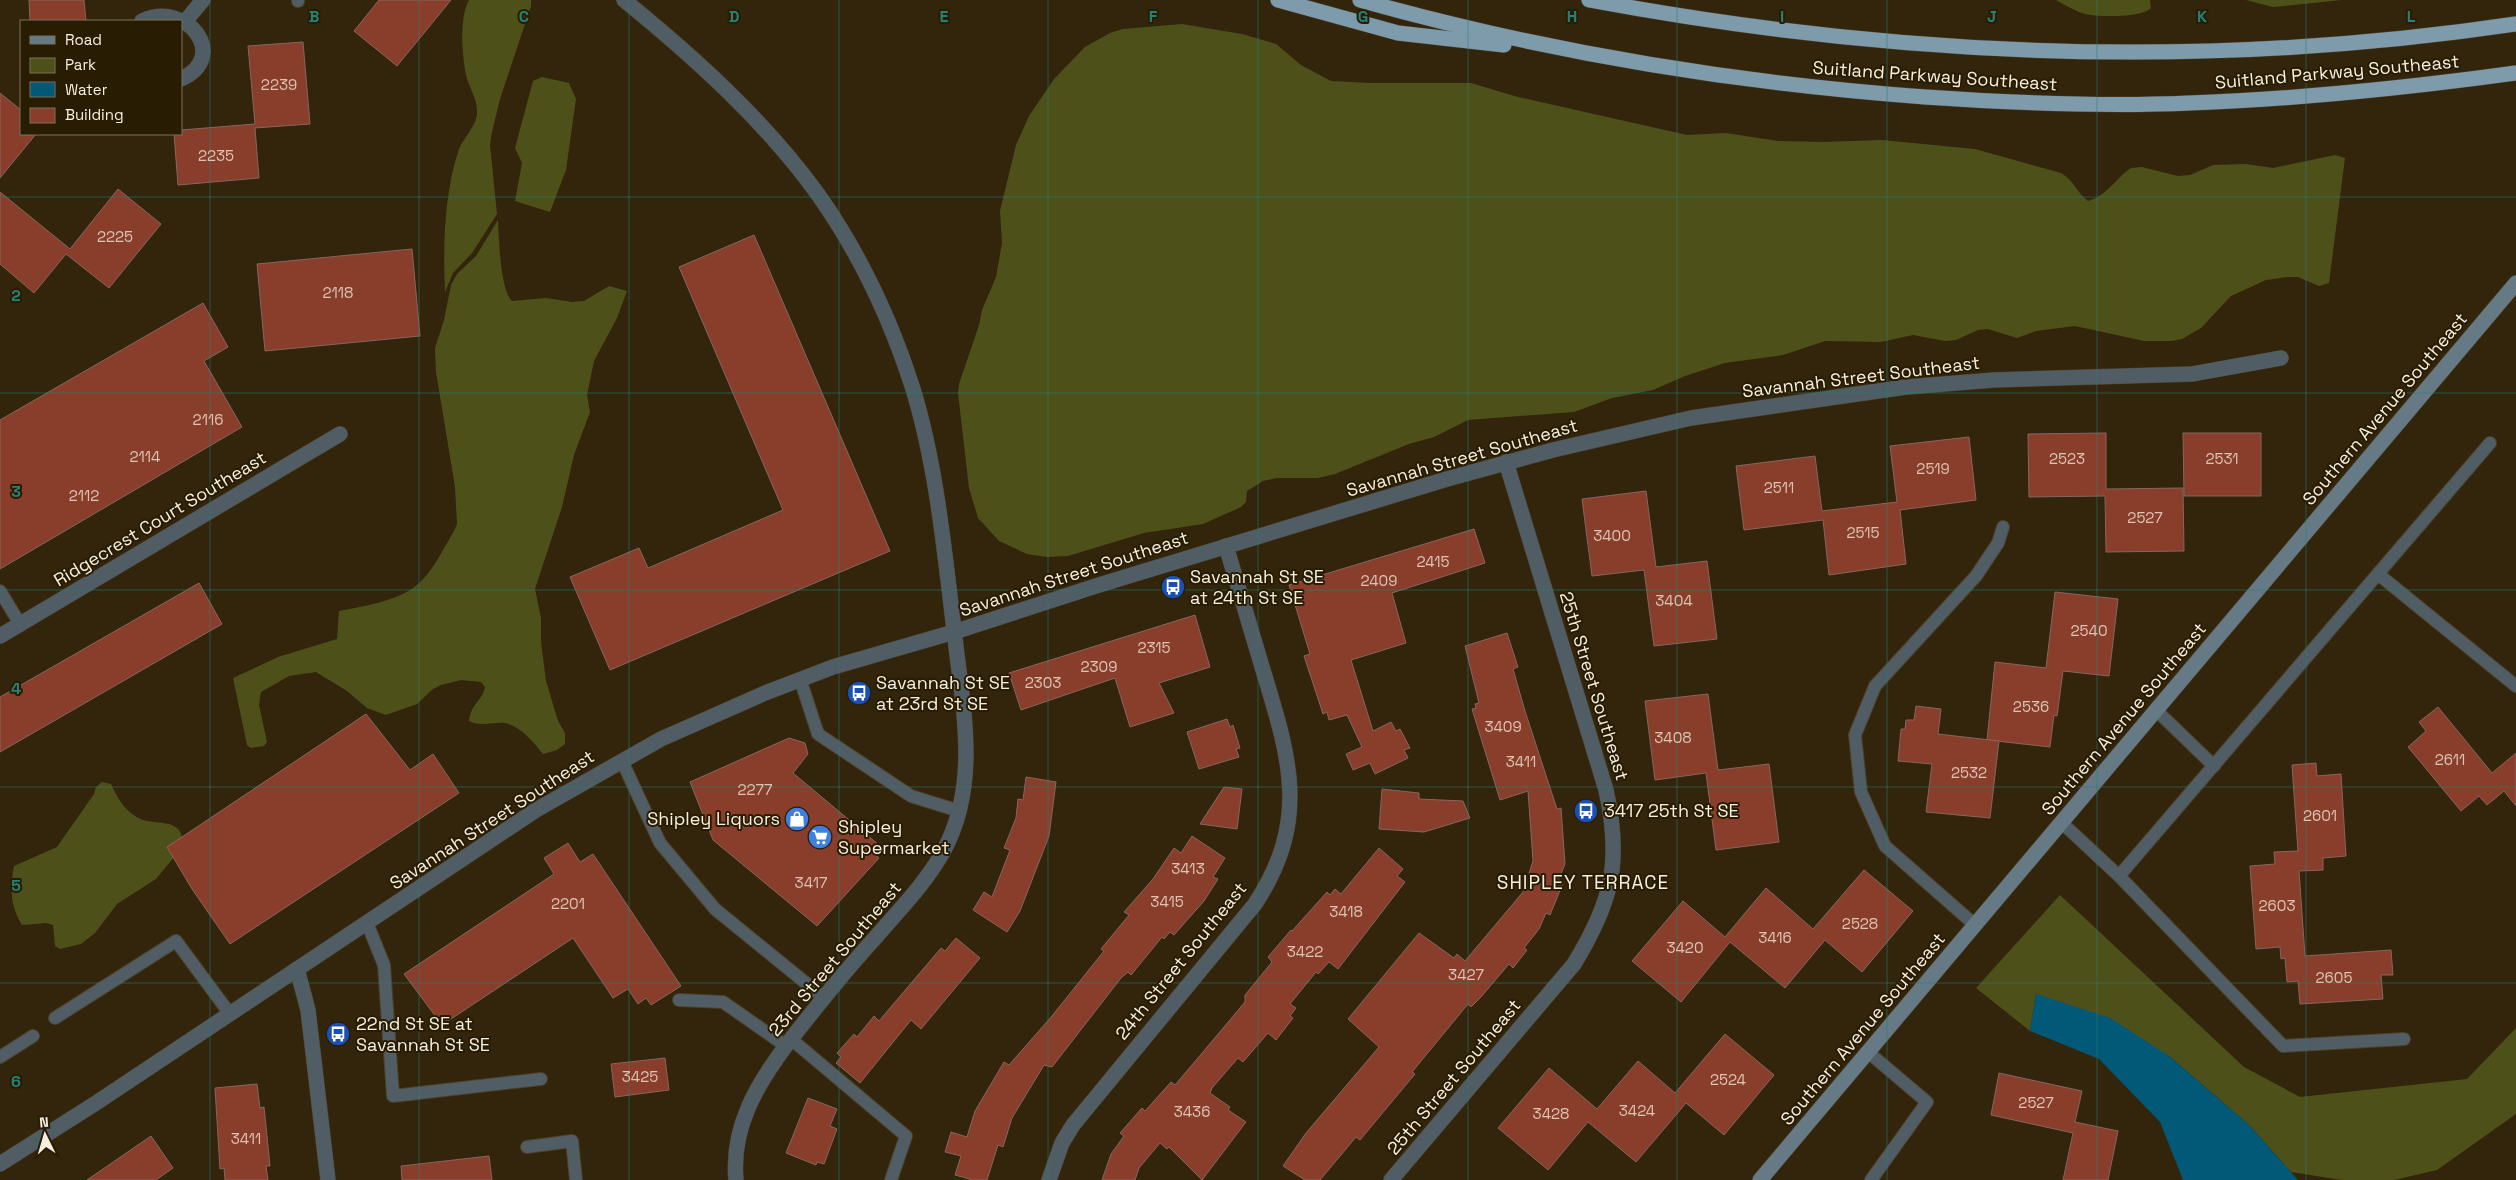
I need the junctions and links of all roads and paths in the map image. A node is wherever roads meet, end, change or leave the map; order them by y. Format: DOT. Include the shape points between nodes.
graph roads {
  1 [pos="203,0"];
  2 [pos="624,0"];
  3 [pos="1278,0"];
  4 [pos="1360,0"];
  5 [pos="1589,0"];
  6 [pos="188,18"];
  7 [pos="144,20"];
  8 [pos="2516,24"];
  9 [pos="1586,54"];
  10 [pos="2516,73"];
  11 [pos="182,77"];
  12 [pos="2516,282"];
  13 [pos="2281,358"];
  14 [pos="340,434"];
  15 [pos="2490,443"];
  16 [pos="1506,462"];
  17 [pos="2003,527"];
  18 [pos="1226,546"];
  19 [pos="2378,574"];
  20 [pos="0,591"];
  21 [pos="20,624"];
  22 [pos="954,632"];
  23 [pos="0,636"];
  24 [pos="800,680"];
  25 [pos="2516,686"];
  26 [pos="2156,710"];
  27 [pos="622,761"];
  28 [pos="2214,766"];
  29 [pos="959,811"];
  30 [pos="2061,822"];
  31 [pos="2119,876"];
  32 [pos="367,923"];
  33 [pos="1975,926"];
  34 [pos="298,969"];
  35 [pos="823,997"];
  36 [pos="678,1000"];
  37 [pos="230,1014"];
  38 [pos="55,1018"];
  39 [pos="33,1036"];
  40 [pos="2404,1039"];
  41 [pos="789,1043"];
  42 [pos="1868,1052"];
  43 [pos="0,1057"];
  44 [pos="541,1079"];
  45 [pos="528,1147"];
  46 [pos="0,1164"];
  47 [pos="328,1180"];
  48 [pos="576,1180"];
  49 [pos="736,1180"];
  50 [pos="891,1180"];
  51 [pos="1050,1180"];
  52 [pos="1391,1180"];
  53 [pos="1760,1180"];
  54 [pos="1871,1180"];
  1 -- 6 [label="street"];
  2 -- 22 [label="street, 23rd Street Southeast" via="720,84 772,138 816,192 864,272 900,353 923,429 946,563"];
  3 -- 9 [label="highway" via="1398,33"];
  4 -- 9 [label="highway, Suitland Parkway Southeast"];
  5 -- 8 [label="highway, Suitland Parkway Southeast" via="1800,33 2039,51 2275,48 2451,33"];
  6 -- 7 [label="street" via="170,10"];
  6 -- 11 [label="street" via="198,27 203,49 194,69"];
  9 -- 10 [label="highway, Suitland Parkway Southeast" via="1658,67 1859,92 2051,103 2187,103 2315,97"];
  12 -- 26 [label="main road, Southern Avenue Southeast"];
  13 -- 16 [label="street, Savannah Street Southeast" via="2192,374 1994,380 1865,393 1691,418"];
  14 -- 21 [label="street, Ridgecrest Court Southeast"];
  15 -- 19 [label="lane"];
  16 -- 18 [label="street, Savannah Street Southeast"];
  16 -- 52 [label="street, 25th Street Southeast" via="1606,790 1614,831 1612,866 1600,919 1574,964"];
  17 -- 33 [label="lane" via="1998,544 1976,576 1875,686 1856,735 1861,792 1885,846"];
  18 -- 22 [label="street, Savannah Street Southeast"];
  18 -- 51 [label="street, 24th Street Southeast" via="1285,742 1290,791 1283,845 1274,870 1254,904 1078,1119 1062,1144"];
  19 -- 25 [label="lane"];
  19 -- 28 [label="lane"];
  20 -- 21 [label="lane"];
  21 -- 23 [label="street, Ridgecrest Court Southeast"];
  22 -- 24 [label="street, Savannah Street Southeast" via="833,667"];
  22 -- 29 [label="street, 23rd Street Southeast" via="966,753"];
  24 -- 27 [label="street, Savannah Street Southeast" via="661,739"];
  24 -- 29 [label="lane" via="818,734 911,796"];
  26 -- 28 [label="lane"];
  26 -- 30 [label="main road, Southern Avenue Southeast"];
  27 -- 32 [label="street, Savannah Street Southeast" via="536,810"];
  27 -- 35 [label="lane" via="660,842 715,909"];
  28 -- 31 [label="lane"];
  29 -- 35 [label="street, 23rd Street Southeast" via="945,848 924,881"];
  30 -- 31 [label="lane"];
  30 -- 33 [label="main road, Southern Avenue Southeast"];
  31 -- 40 [label="lane" via="2283,1046"];
  32 -- 34 [label="street, Savannah Street Southeast"];
  32 -- 44 [label="lane" via="384,965 393,1096"];
  33 -- 42 [label="main road, Southern Avenue Southeast"];
  34 -- 37 [label="street, Savannah Street Southeast"];
  34 -- 47 [label="street" via="308,1010"];
  35 -- 41 [label="street, 23rd Street Southeast"];
  36 -- 41 [label="lane" via="723,1002"];
  37 -- 38 [label="lane" via="176,941"];
  37 -- 46 [label="street, Savannah Street Southeast"];
  39 -- 43 [label="lane"];
  41 -- 49 [label="street, 23rd Street Southeast" via="762,1079 744,1118 736,1152"];
  41 -- 50 [label="lane" via="906,1136"];
  42 -- 53 [label="main road, Southern Avenue Southeast"];
  42 -- 54 [label="lane" via="1927,1102"];
  45 -- 48 [label="lane" via="572,1141"];
}
